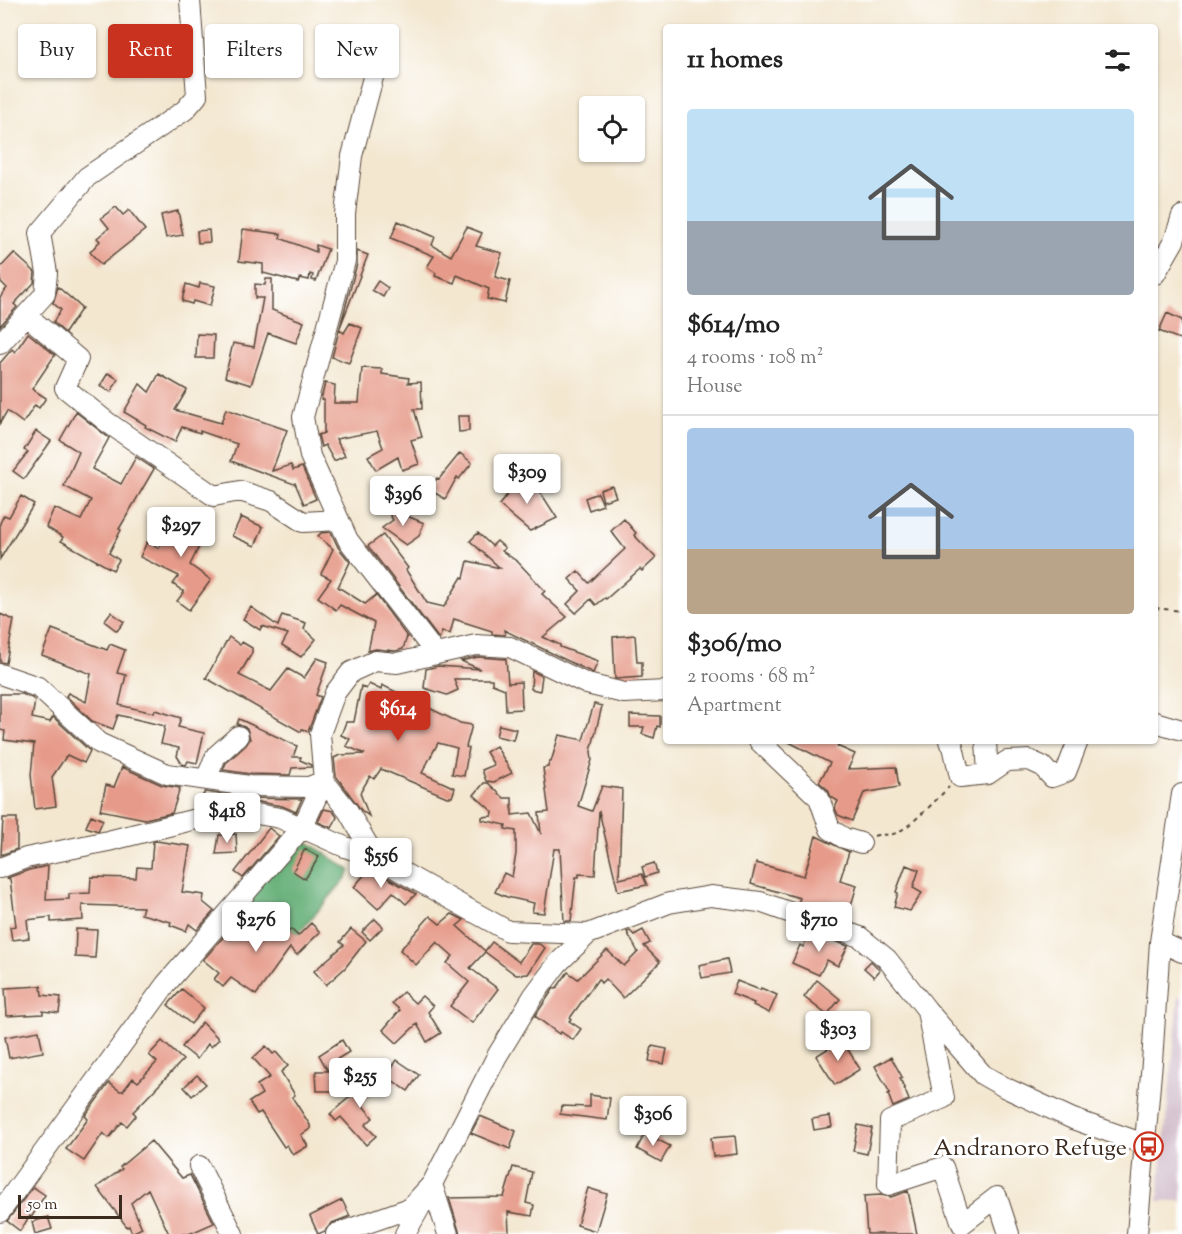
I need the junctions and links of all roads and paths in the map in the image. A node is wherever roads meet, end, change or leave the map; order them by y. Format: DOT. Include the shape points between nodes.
graph roads {
  1 [pos="190,0"];
  2 [pos="373,78"];
  3 [pos="1182,216"];
  4 [pos="1158,269"];
  5 [pos="26,315"];
  6 [pos="0,344"];
  7 [pos="339,520"];
  8 [pos="1158,608"];
  9 [pos="1182,611"];
  10 [pos="436,654"];
  11 [pos="0,674"];
  12 [pos="663,691"];
  13 [pos="1158,724"];
  14 [pos="1182,730"];
  15 [pos="238,736"];
  16 [pos="762,744"];
  17 [pos="951,744"];
  18 [pos="986,744"];
  19 [pos="1077,744"];
  20 [pos="988,774"];
  21 [pos="960,777"];
  22 [pos="206,779"];
  23 [pos="324,781"];
  24 [pos="1182,794"];
  25 [pos="302,828"];
  26 [pos="861,843"];
  27 [pos="375,857"];
  28 [pos="0,868"];
  29 [pos="588,934"];
  30 [pos="1160,942"];
  31 [pos="1182,952"];
  32 [pos="927,1010"];
  33 [pos="1144,1144"];
  34 [pos="199,1166"];
  35 [pos="432,1184"];
  36 [pos="0,1212"];
  37 [pos="233,1234"];
  38 [pos="336,1234"];
  39 [pos="405,1234"];
  40 [pos="448,1234"];
  41 [pos="1009,1234"];
  42 [pos="1137,1234"];
  1 -- 5 [label="street" via="197,96 185,110 87,177 40,233 47,273 45,294"];
  2 -- 7 [label="street" via="352,156 345,214 345,261 303,417 310,456"];
  3 -- 4 [label="street" via="1174,241"];
  5 -- 6 [label="street"];
  5 -- 7 [label="street" via="78,358 65,388 214,496 240,491 271,501 303,522"];
  7 -- 10 [label="street" via="348,540"];
  8 -- 9 [label="path"];
  10 -- 12 [label="street" via="476,645 510,647 587,684 624,693"];
  10 -- 23 [label="street" via="397,663 375,661 351,672 335,693 320,734"];
  11 -- 22 [label="street" via="38,687 99,743 167,774"];
  13 -- 14 [label="street"];
  15 -- 22 [label="street" via="216,756"];
  16 -- 26 [label="street" via="819,798 830,830"];
  17 -- 21 [label="street"];
  18 -- 20 [label="street"];
  19 -- 20 [label="street" via="1066,772 1052,777 1029,760 1007,761"];
  20 -- 21 [label="street"];
  21 -- 26 [label="path" via="914,821 894,834 877,834"];
  22 -- 23 [label="street" via="249,786 309,788"];
  23 -- 25 [label="street"];
  23 -- 27 [label="street" via="348,811"];
  24 -- 30 [label="street"];
  25 -- 27 [label="street"];
  25 -- 28 [label="street" via="280,818 221,814 26,858"];
  25 -- 36 [label="street" via="166,984"];
  27 -- 29 [label="street" via="508,931"];
  29 -- 32 [label="street" via="669,903 711,896 760,902 860,936 887,959"];
  29 -- 35 [label="street" via="558,963 534,995 497,1056"];
  30 -- 31 [label="street"];
  30 -- 33 [label="street"];
  32 -- 33 [label="street" via="983,1075 1073,1119"];
  32 -- 41 [label="street" via="944,1098 890,1121 888,1185 943,1167 962,1224 997,1197"];
  33 -- 42 [label="street"];
  34 -- 37 [label="street"];
  35 -- 38 [label="street" via="410,1208"];
  35 -- 39 [label="street"];
  35 -- 40 [label="street"];
}
